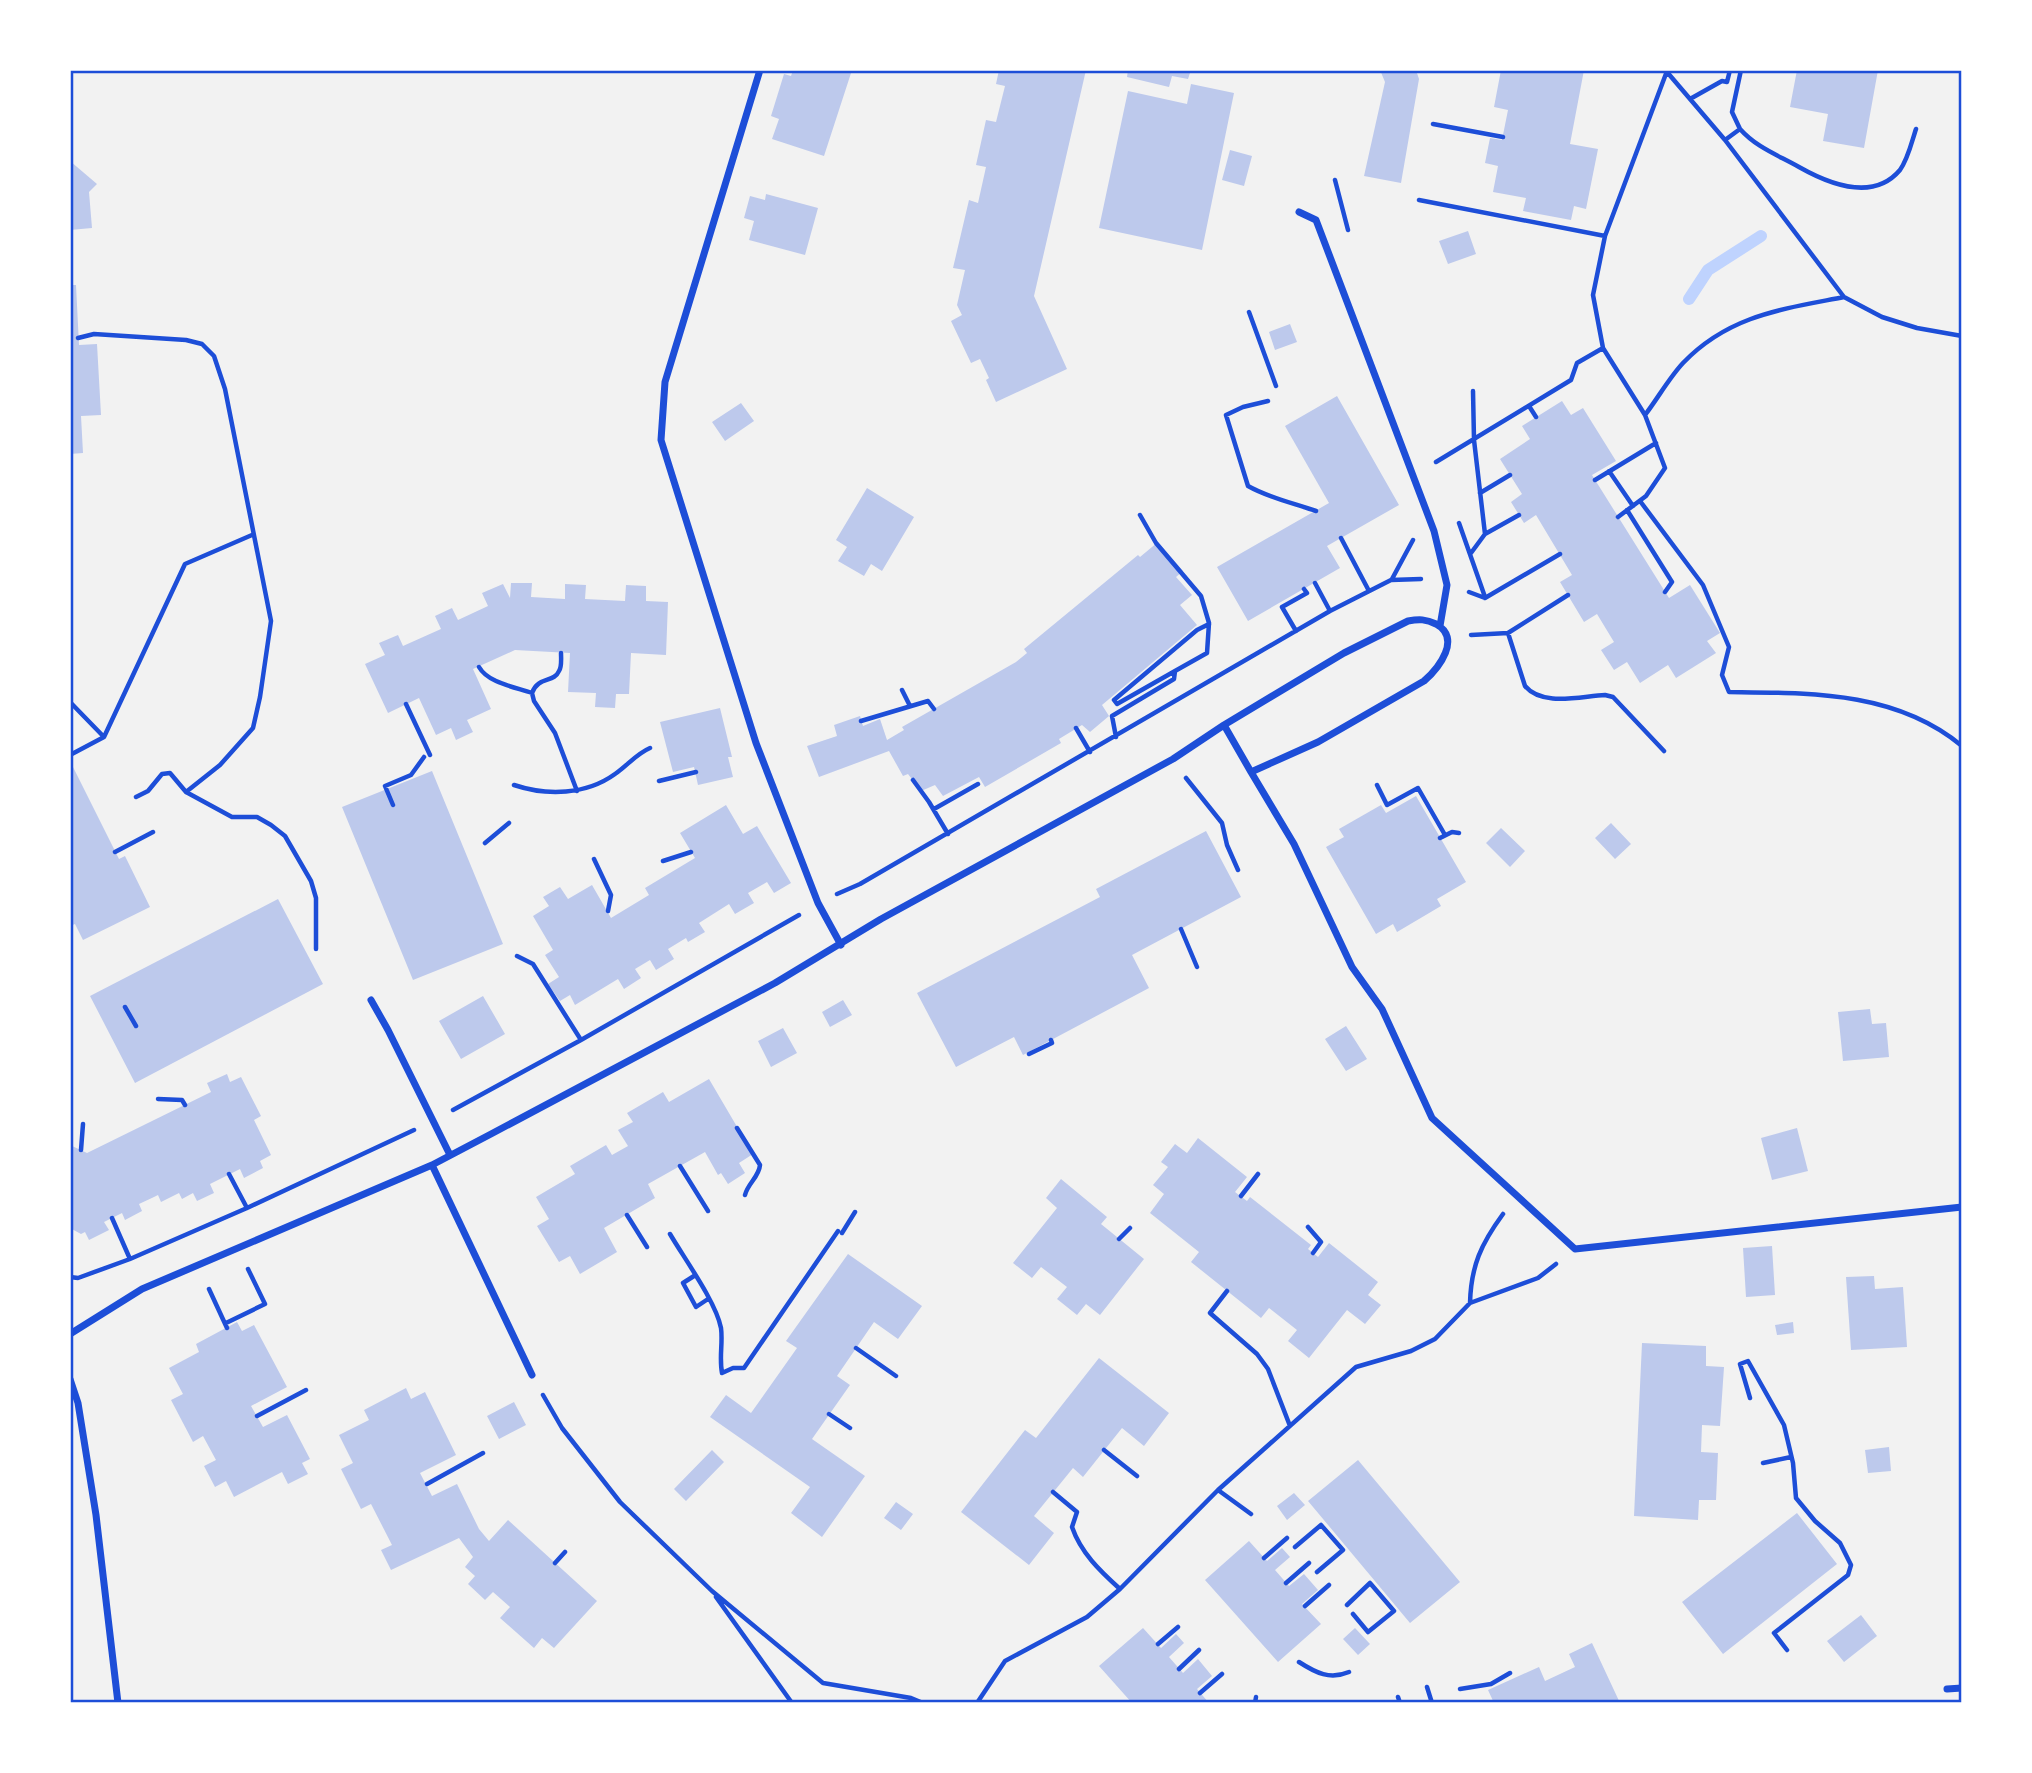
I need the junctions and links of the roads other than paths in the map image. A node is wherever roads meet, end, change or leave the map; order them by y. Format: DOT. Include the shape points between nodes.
graph roads {
  1 [pos="760,70"];
  2 [pos="1299,212"];
  3 [pos="1440,626"];
  4 [pos="1224,725"];
  5 [pos="1251,772"];
  6 [pos="841,945"];
  7 [pos="371,1000"];
  8 [pos="450,1155"];
  9 [pos="432,1165"];
  10 [pos="1962,1207"];
  11 [pos="70,1334"];
  12 [pos="532,1376"];
  13 [pos="70,1379"];
  14 [pos="1962,1688"];
  15 [pos="1947,1689"];
  16 [pos="118,1703"];
  1 -- 6 [label="street" via="665,382 662,440 756,743 818,904"];
  2 -- 3 [label="street" via="1316,220 1434,530 1447,584"];
  3 -- 4 [label="street" via="1428,620 1408,621 1344,653"];
  3 -- 5 [label="street" via="1448,642 1446,653 1424,681 1318,742"];
  4 -- 5 [label="street"];
  4 -- 6 [label="street"];
  5 -- 10 [label="street" via="1294,844 1352,967 1382,1009 1432,1118 1575,1249"];
  6 -- 8 [label="street"];
  7 -- 8 [label="street"];
  8 -- 9 [label="street"];
  9 -- 11 [label="street" via="142,1289"];
  9 -- 12 [label="street"];
  13 -- 16 [label="street" via="96,1515"];
  14 -- 15 [label="street"];
}
